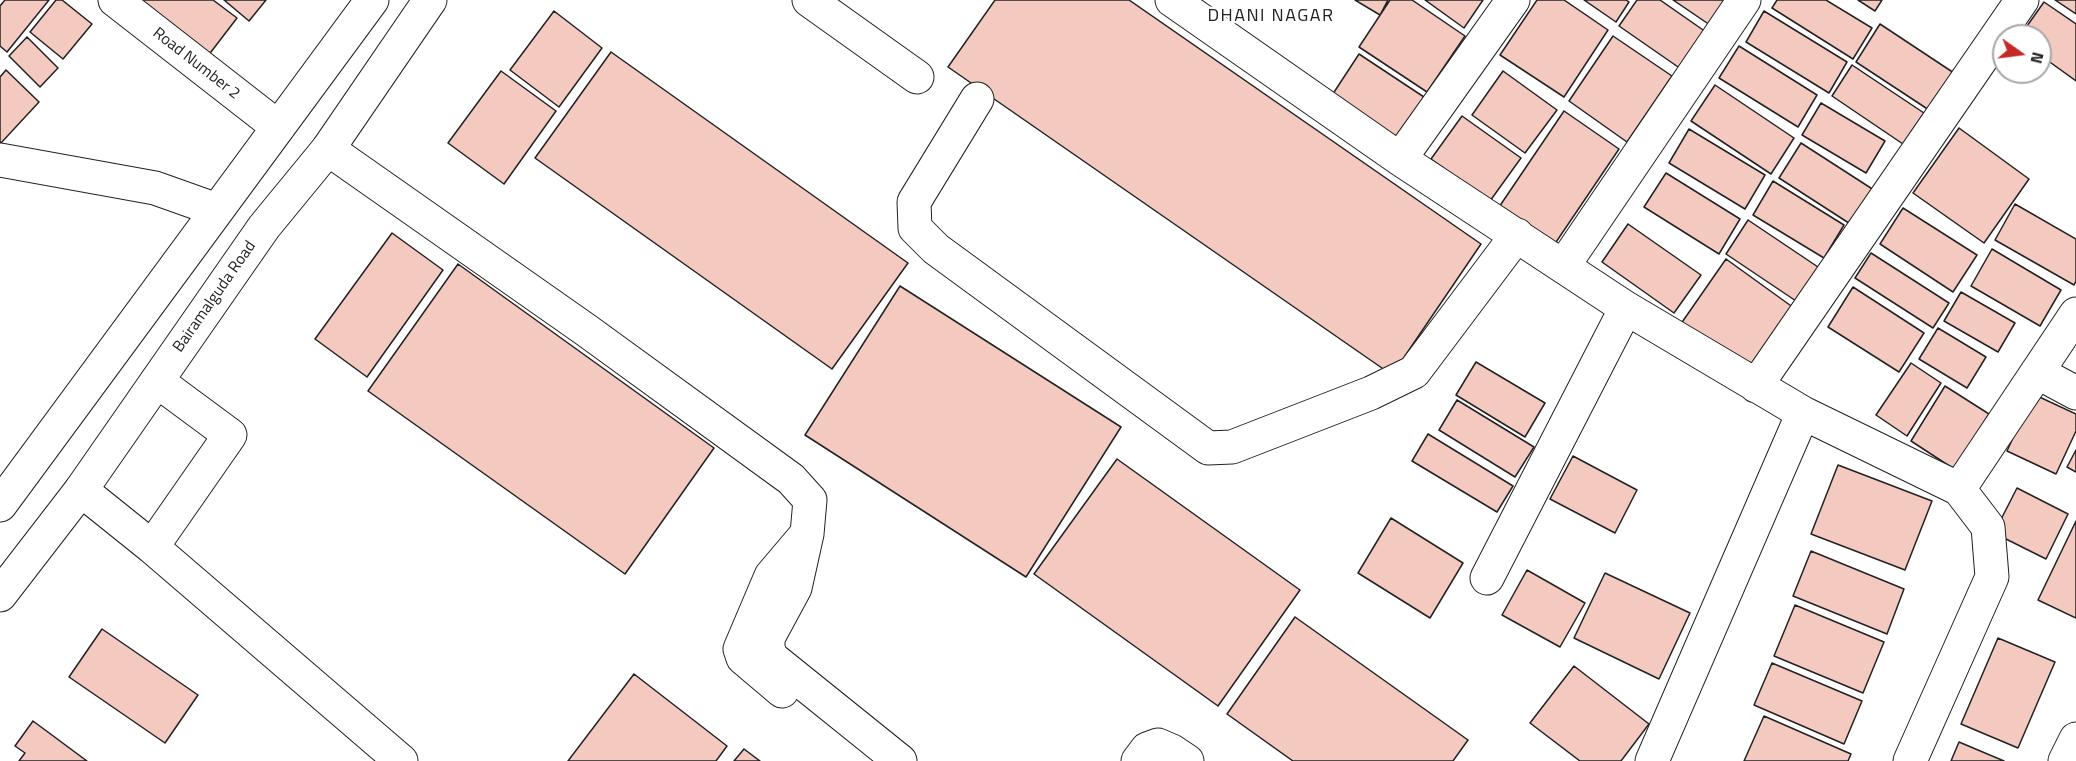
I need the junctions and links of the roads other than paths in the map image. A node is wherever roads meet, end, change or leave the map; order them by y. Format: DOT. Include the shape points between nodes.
graph roads {
  1 [pos="114,0"];
  2 [pos="372,0"];
  3 [pos="430,0"];
  4 [pos="809,0"];
  5 [pos="1172,0"];
  6 [pos="1513,0"];
  7 [pos="1744,0"];
  8 [pos="2022,0"];
  9 [pos="917,77"];
  10 [pos="976,99"];
  11 [pos="278,127"];
  12 [pos="328,149"];
  13 [pos="1400,159"];
  14 [pos="0,160"];
  15 [pos="217,210"];
  16 [pos="1517,235"];
  17 [pos="1564,265"];
  18 [pos="1626,308"];
  19 [pos="2076,314"];
  20 [pos="2037,372"];
  21 [pos="157,381"];
  22 [pos="1755,386"];
  23 [pos="2076,393"];
  24 [pos="1803,413"];
  25 [pos="1959,489"];
  26 [pos="81,490"];
  27 [pos="0,505"];
  28 [pos="807,534"];
  29 [pos="153,547"];
  30 [pos="1487,578"];
  31 [pos="0,595"];
  32 [pos="2076,739"];
  33 [pos="400,761"];
  34 [pos="867,761"];
  35 [pos="900,761"];
  36 [pos="1138,761"];
  37 [pos="1187,761"];
  38 [pos="1652,761"];
  39 [pos="1910,761"];
  40 [pos="2065,761"];
  1 -- 11 [label="street, Road Number 2"];
  2 -- 11 [label="street"];
  3 -- 12 [label="street, Bairamalguda Road"];
  4 -- 9 [label="street"];
  5 -- 13 [label="street"];
  6 -- 13 [label="street"];
  7 -- 17 [label="street"];
  8 -- 22 [label="street"];
  10 -- 16 [label="street" via="915,202 915,228 936,249 1208,448 1232,447 1371,393 1414,372"];
  11 -- 15 [label="street"];
  12 -- 21 [label="street, Bairamalguda Road" via="264,227"];
  12 -- 28 [label="street" via="791,479 810,500"];
  13 -- 16 [label="street"];
  14 -- 15 [label="street" via="154,188"];
  15 -- 27 [label="street"];
  16 -- 17 [label="street"];
  17 -- 18 [label="street"];
  18 -- 22 [label="street"];
  18 -- 30 [label="street"];
  19 -- 20 [label="street"];
  20 -- 23 [label="street"];
  20 -- 25 [label="street"];
  21 -- 26 [label="street, Bairamalguda Road"];
  21 -- 29 [label="street" via="230,435"];
  22 -- 24 [label="street"];
  24 -- 25 [label="street"];
  24 -- 38 [label="street"];
  25 -- 39 [label="street" via="1988,527 1992,577"];
  26 -- 29 [label="street"];
  26 -- 31 [label="street, Bairamalguda Road"];
  28 -- 34 [label="street" via="771,576 740,648 743,658"];
  28 -- 35 [label="street" via="795,588 768,638 768,649 772,658"];
  29 -- 33 [label="street"];
  32 -- 40 [label="street"];
  36 -- 37 [label="street" via="1147,749 1158,745"];
}
